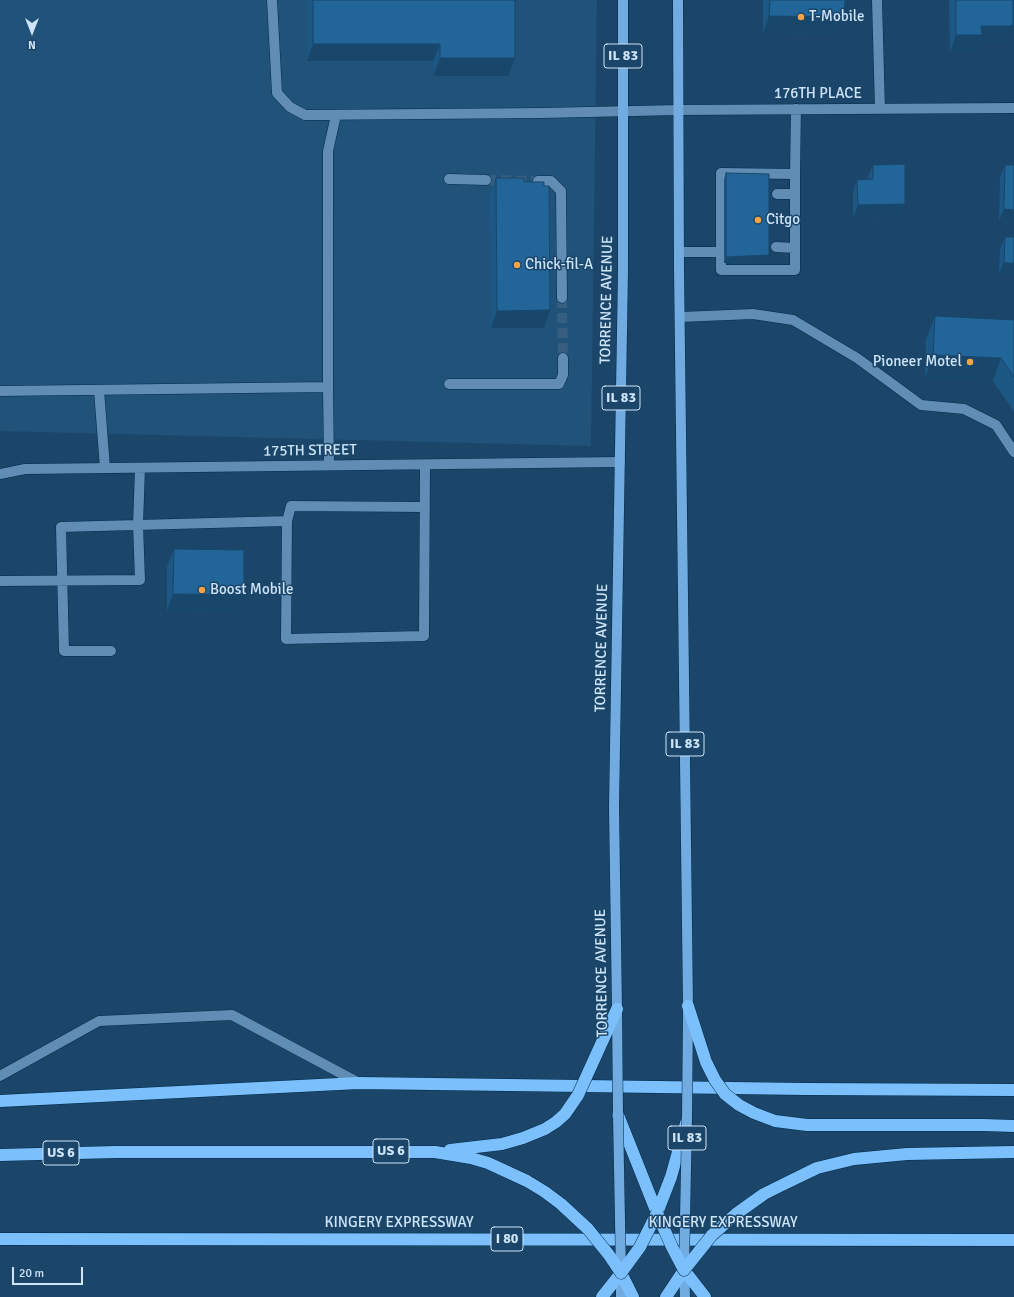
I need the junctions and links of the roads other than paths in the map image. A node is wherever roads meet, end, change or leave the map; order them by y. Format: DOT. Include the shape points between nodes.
graph roads {
  1 [pos="272,0"];
  2 [pos="623,0"];
  3 [pos="678,0"];
  4 [pos="877,0"];
  5 [pos="1014,108"];
  6 [pos="880,109"];
  7 [pos="678,110"];
  8 [pos="796,110"];
  9 [pos="623,112"];
  10 [pos="336,115"];
  11 [pos="795,174"];
  12 [pos="449,179"];
  13 [pos="486,180"];
  14 [pos="538,181"];
  15 [pos="776,194"];
  16 [pos="795,194"];
  17 [pos="776,247"];
  18 [pos="724,248"];
  19 [pos="795,248"];
  20 [pos="679,252"];
  21 [pos="562,298"];
  22 [pos="680,317"];
  23 [pos="563,358"];
  24 [pos="449,384"];
  25 [pos="328,387"];
  26 [pos="99,390"];
  27 [pos="0,391"];
  28 [pos="1014,452"];
  29 [pos="620,462"];
  30 [pos="329,465"];
  31 [pos="424,465"];
  32 [pos="105,468"];
  33 [pos="140,468"];
  34 [pos="0,474"];
  35 [pos="424,507"];
  36 [pos="287,521"];
  37 [pos="138,525"];
  38 [pos="0,581"];
  39 [pos="63,581"];
  40 [pos="111,651"];
  41 [pos="688,1006"];
  42 [pos="617,1009"];
  43 [pos="0,1076"];
  44 [pos="359,1083"];
  45 [pos="1014,1090"];
  46 [pos="0,1100"];
  47 [pos="618,1116"];
  48 [pos="687,1117"];
  49 [pos="1014,1126"];
  50 [pos="436,1152"];
  51 [pos="1014,1152"];
  52 [pos="0,1155"];
  53 [pos="657,1213"];
  54 [pos="0,1239"];
  55 [pos="1014,1240"];
  56 [pos="684,1270"];
  57 [pos="621,1274"];
  58 [pos="602,1297"];
  59 [pos="620,1297"];
  60 [pos="633,1297"];
  61 [pos="666,1297"];
  62 [pos="685,1297"];
  63 [pos="705,1297"];
  1 -- 10 [label="street, 176TH PLACE" via="277,93 290,107 305,115"];
  2 -- 9 [label="main road, TORRENCE AVENUE / IL 83"];
  3 -- 7 [label="main road, IL 83"];
  4 -- 6 [label="street"];
  5 -- 6 [label="street, 176TH PLACE"];
  6 -- 8 [label="street, 176TH PLACE"];
  7 -- 8 [label="street, 176TH PLACE"];
  7 -- 9 [label="street, 176TH PLACE"];
  7 -- 20 [label="main road, IL 83"];
  8 -- 11 [label="street"];
  9 -- 10 [label="street, 176TH PLACE"];
  9 -- 29 [label="main road, TORRENCE AVENUE / IL 83"];
  10 -- 25 [label="street" via="328,151"];
  11 -- 16 [label="street"];
  11 -- 18 [label="street" via="721,173 725,193"];
  12 -- 13 [label="street"];
  14 -- 21 [label="street" via="551,181 561,191"];
  15 -- 16 [label="street"];
  16 -- 19 [label="street"];
  17 -- 19 [label="street"];
  18 -- 19 [label="street" via="721,270 795,270"];
  18 -- 20 [label="street"];
  20 -- 22 [label="main road, IL 83"];
  22 -- 28 [label="street" via="752,314 793,320 857,358 921,405 964,409 996,425"];
  22 -- 41 [label="main road, IL 83"];
  23 -- 24 [label="street" via="563,375 559,384"];
  25 -- 26 [label="street"];
  25 -- 30 [label="street"];
  26 -- 27 [label="street"];
  26 -- 32 [label="street"];
  29 -- 31 [label="street, 175TH STREET"];
  29 -- 42 [label="main road, TORRENCE AVENUE / IL 83" via="614,807"];
  30 -- 31 [label="street, 175TH STREET"];
  30 -- 33 [label="street, 175TH STREET"];
  31 -- 35 [label="street"];
  32 -- 33 [label="street, 175TH STREET"];
  32 -- 34 [label="street, 175TH STREET" via="25,469"];
  33 -- 37 [label="street"];
  35 -- 36 [label="street" via="291,506"];
  35 -- 36 [label="street" via="424,636 286,639"];
  36 -- 37 [label="street"];
  37 -- 39 [label="street" via="62,527"];
  37 -- 39 [label="street" via="140,580"];
  38 -- 39 [label="street"];
  39 -- 40 [label="street" via="64,651"];
  41 -- 48 [label="main road, IL 83, bridge"];
  41 -- 49 [label="highway, bridge" via="706,1062 725,1094 739,1105 775,1121 806,1124"];
  42 -- 47 [label="main road, TORRENCE AVENUE / IL 83, bridge"];
  42 -- 50 [label="highway, bridge" via="578,1095 556,1122 534,1134 502,1144"];
  43 -- 44 [label="street" via="99,1022 232,1015"];
  44 -- 45 [label="highway"];
  44 -- 46 [label="highway"];
  47 -- 53 [label="highway, bridge"];
  47 -- 57 [label="main road, TORRENCE AVENUE / IL 83, bridge"];
  48 -- 53 [label="highway, bridge" via="671,1177"];
  48 -- 56 [label="main road, IL 83, bridge"];
  50 -- 52 [label="highway, US 6, bridge" via="116,1152"];
  50 -- 57 [label="highway, US 6, bridge" via="488,1163 545,1192 588,1229"];
  51 -- 56 [label="highway, bridge" via="900,1155 854,1159 817,1168 769,1192 736,1214 712,1235"];
  53 -- 56 [label="highway, bridge"];
  53 -- 57 [label="highway, bridge" via="640,1247"];
  54 -- 55 [label="highway, KINGERY EXPRESSWAY / I 80"];
  56 -- 61 [label="highway"];
  56 -- 62 [label="main road, IL 83"];
  56 -- 63 [label="highway"];
  57 -- 58 [label="highway"];
  57 -- 59 [label="main road, TORRENCE AVENUE / IL 83"];
  57 -- 60 [label="highway, US 6"];
}
